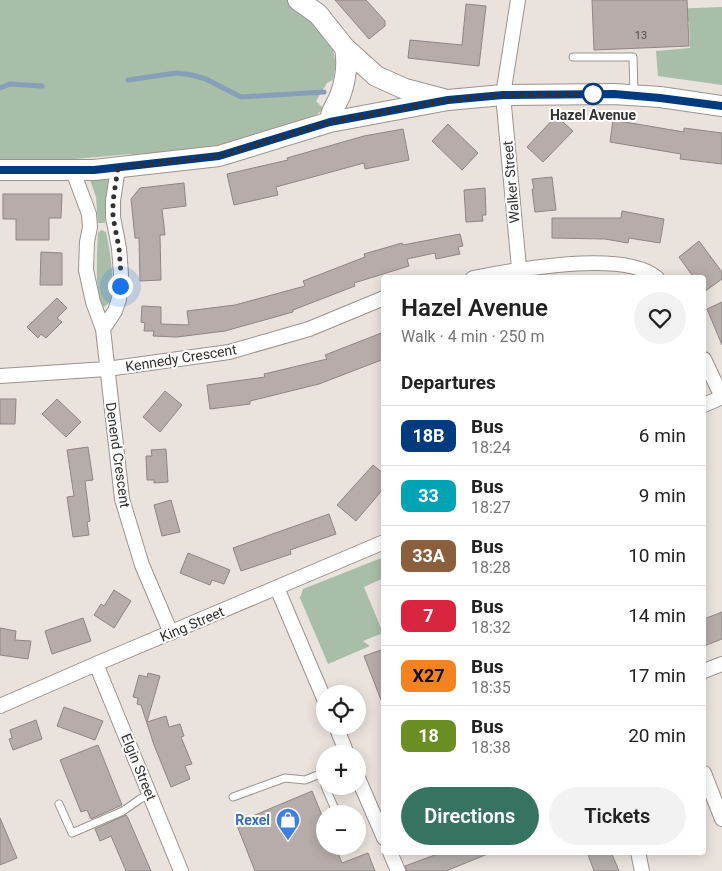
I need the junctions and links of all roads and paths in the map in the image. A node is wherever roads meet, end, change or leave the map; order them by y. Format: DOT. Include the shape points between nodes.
graph roads {
  1 [pos="298,0"];
  2 [pos="518,0"];
  3 [pos="345,48"];
  4 [pos="573,57"];
  5 [pos="503,95"];
  6 [pos="634,95"];
  7 [pos="448,100"];
  8 [pos="722,106"];
  9 [pos="330,122"];
  10 [pos="118,168"];
  11 [pos="0,170"];
  12 [pos="73,171"];
  13 [pos="519,268"];
  14 [pos="487,275"];
  15 [pos="652,275"];
  16 [pos="381,299"];
  17 [pos="104,329"];
  18 [pos="706,363"];
  19 [pos="107,369"];
  20 [pos="0,376"];
  21 [pos="722,397"];
  22 [pos="706,404"];
  23 [pos="381,543"];
  24 [pos="277,588"];
  25 [pos="171,633"];
  26 [pos="96,664"];
  27 [pos="722,664"];
  28 [pos="706,670"];
  29 [pos="318,685"];
  30 [pos="0,706"];
  31 [pos="316,775"];
  32 [pos="706,778"];
  33 [pos="150,794"];
  34 [pos="365,795"];
  35 [pos="233,797"];
  36 [pos="59,804"];
  37 [pos="722,818"];
  38 [pos="381,831"];
  39 [pos="391,855"];
  40 [pos="639,855"];
  41 [pos="181,871"];
  42 [pos="398,871"];
  43 [pos="642,871"];
  1 -- 3 [label="street" via="318,14"];
  2 -- 5 [label="street"];
  3 -- 7 [label="street" via="376,76 405,89"];
  3 -- 9 [label="street" via="346,76 330,114"];
  4 -- 6 [label="lane" via="633,57"];
  5 -- 6 [label="street"];
  5 -- 7 [label="street"];
  5 -- 13 [label="street, Walker Street"];
  6 -- 8 [label="street"];
  7 -- 9 [label="street"];
  9 -- 10 [label="street" via="219,156"];
  10 -- 12 [label="street"];
  10 -- 17 [label="street" via="113,217 121,274 115,311"];
  11 -- 12 [label="street"];
  12 -- 17 [label="street, Denend Crescent" via="89,214 86,270 93,302"];
  13 -- 14 [label="street"];
  13 -- 15 [label="street" via="600,263 638,267"];
  16 -- 19 [label="street, Kennedy Crescent" via="309,329 229,352"];
  17 -- 19 [label="street, Denend Crescent"];
  18 -- 21 [label="street"];
  19 -- 20 [label="street, Kennedy Crescent"];
  19 -- 25 [label="street, Denend Crescent" via="122,499 142,565"];
  21 -- 22 [label="street"];
  23 -- 24 [label="street, King Street"];
  24 -- 25 [label="street, King Street"];
  24 -- 29 [label="street"];
  25 -- 26 [label="street, King Street"];
  26 -- 30 [label="street, King Street"];
  26 -- 33 [label="street, Elgin Street"];
  27 -- 28 [label="street"];
  31 -- 35 [label="lane" via="305,780 285,778"];
  32 -- 37 [label="street"];
  33 -- 36 [label="lane" via="123,811 72,833"];
  33 -- 41 [label="street, Elgin Street"];
  34 -- 38 [label="street"];
  39 -- 42 [label="street"];
  40 -- 43 [label="street"];
}
